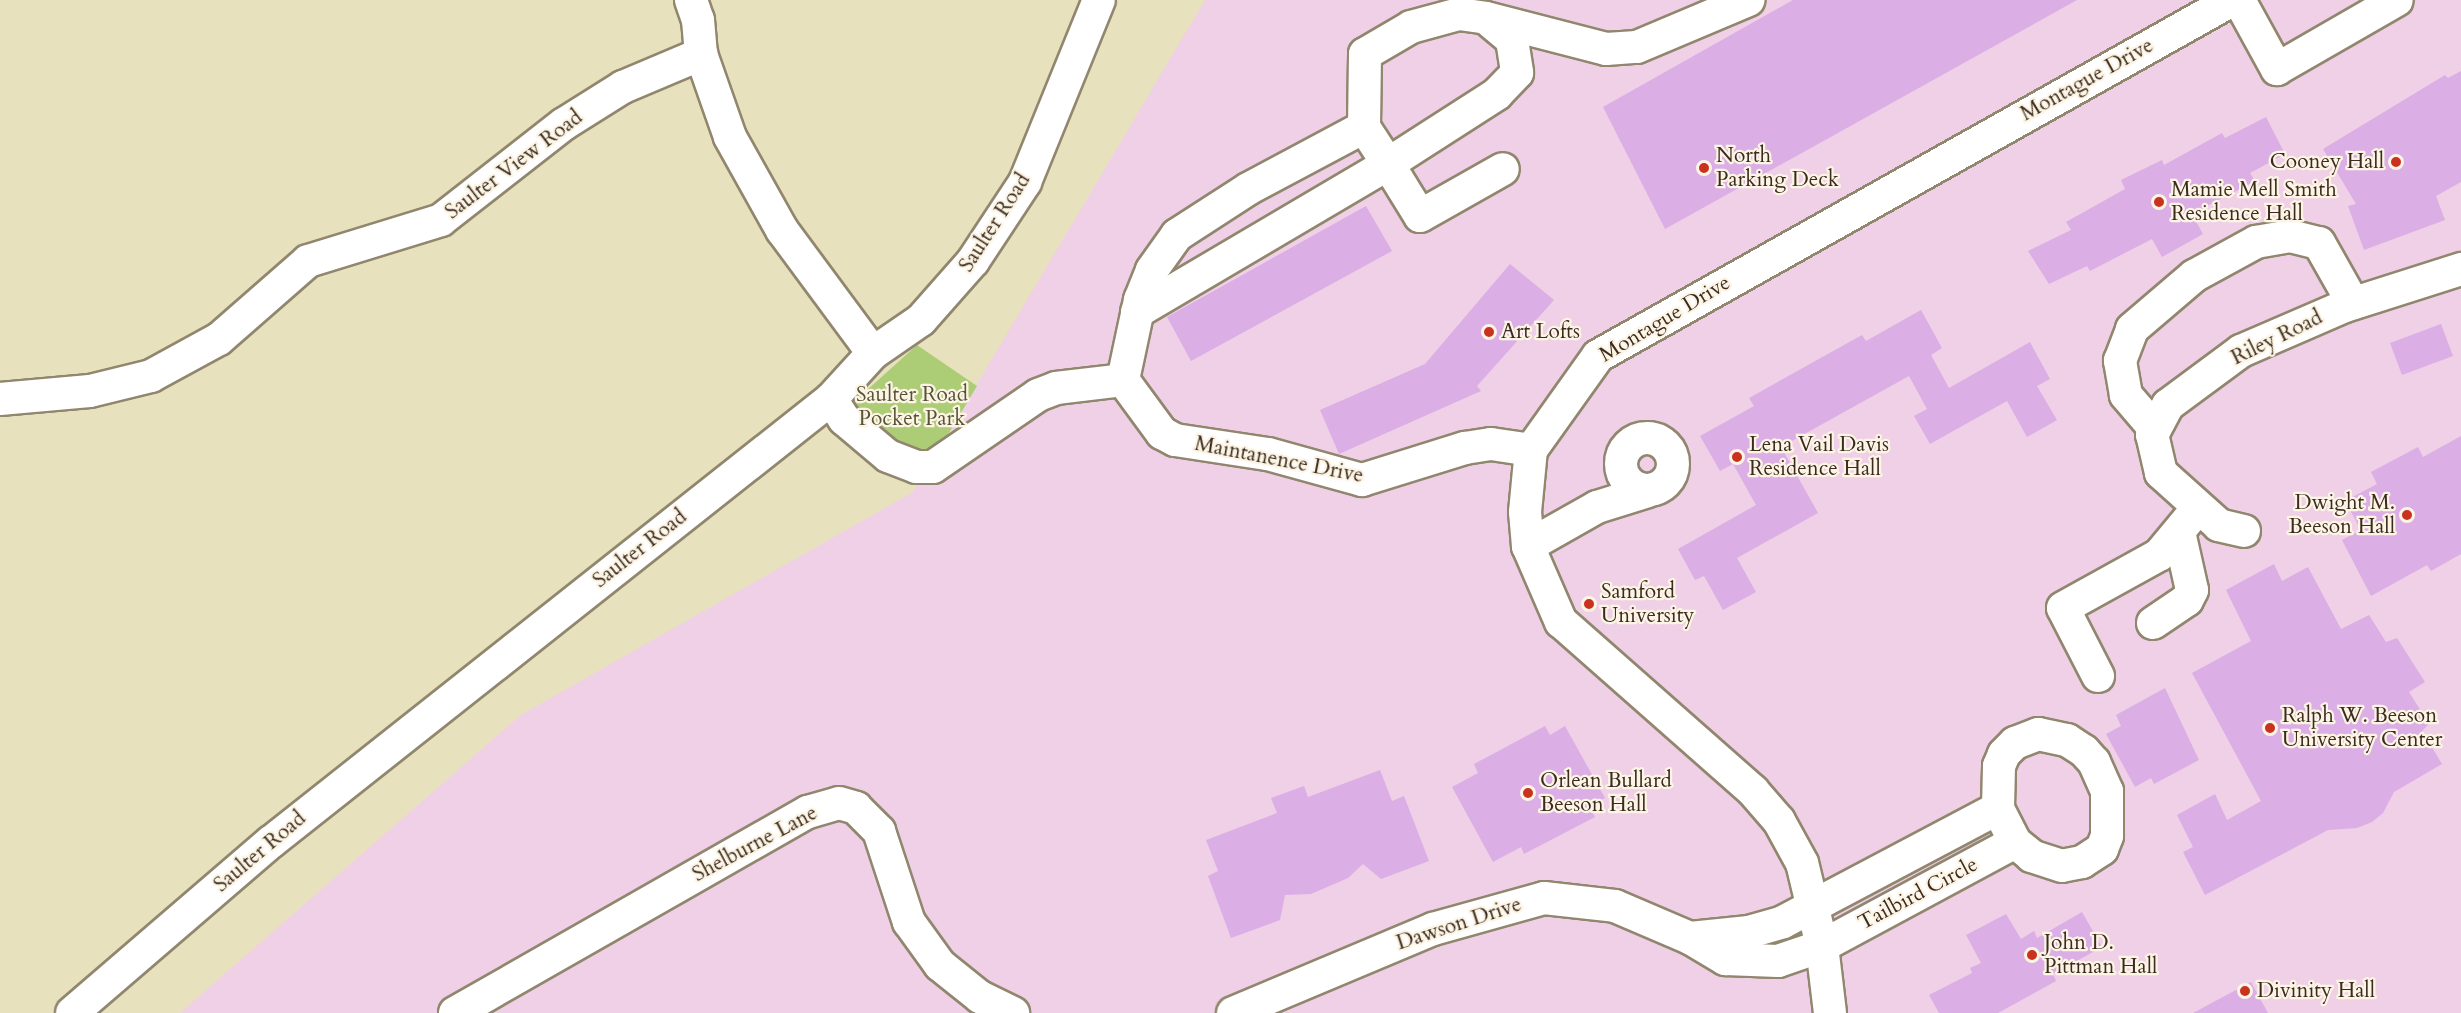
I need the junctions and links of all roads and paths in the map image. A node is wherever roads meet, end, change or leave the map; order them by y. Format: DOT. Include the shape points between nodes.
graph roads {
  1 [pos="691,0"];
  2 [pos="1099,0"];
  3 [pos="1748,0"];
  4 [pos="2232,0"];
  5 [pos="2239,0"];
  6 [pos="2397,0"];
  7 [pos="1486,18"];
  8 [pos="701,54"];
  9 [pos="1364,127"];
  10 [pos="1388,164"];
  11 [pos="1503,170"];
  12 [pos="2461,269"];
  13 [pos="2353,303"];
  14 [pos="1137,312"];
  15 [pos="873,353"];
  16 [pos="1123,380"];
  17 [pos="0,399"];
  18 [pos="831,399"];
  19 [pos="2155,429"];
  20 [pos="1531,450"];
  21 [pos="1620,461"];
  22 [pos="1648,490"];
  23 [pos="1597,507"];
  24 [pos="2198,508"];
  25 [pos="2244,531"];
  26 [pos="2179,532"];
  27 [pos="1528,546"];
  28 [pos="2153,623"];
  29 [pos="2098,676"];
  30 [pos="1998,808"];
  31 [pos="2015,842"];
  32 [pos="1813,908"];
  33 [pos="1690,938"];
  34 [pos="1822,946"];
  35 [pos="975,1005"];
  36 [pos="72,1013"];
  37 [pos="455,1013"];
  38 [pos="1013,1013"];
  39 [pos="1233,1013"];
  40 [pos="1830,1013"];
  1 -- 8 [label="street" via="698,20"];
  2 -- 15 [label="street, Saulter Road" via="1025,182 973,261 928,312"];
  3 -- 7 [label="street" via="1637,47 1606,48"];
  4 -- 20 [label="street, Montague Drive" via="1598,356"];
  5 -- 6 [label="street" via="2277,69"];
  7 -- 9 [label="street" via="1459,14 1412,27 1365,54"];
  7 -- 10 [label="street" via="1512,40 1517,73 1497,94"];
  8 -- 15 [label="street" via="730,137 782,230"];
  8 -- 17 [label="street, Saulter View Road" via="623,87 564,124 441,220 308,261 219,339 151,376 90,391"];
  9 -- 10 [label="street"];
  9 -- 14 [label="street" via="1248,189 1177,234 1152,270"];
  10 -- 11 [label="street" via="1420,216"];
  10 -- 14 [label="street"];
  12 -- 13 [label="street, Riley Road"];
  13 -- 19 [label="street, Riley Road" via="2241,351 2168,405"];
  13 -- 19 [label="street" via="2319,243 2290,236 2256,242 2194,276 2132,329 2120,360 2126,395"];
  14 -- 16 [label="street"];
  15 -- 18 [label="street, Saulter Road"];
  16 -- 18 [label="street" via="1056,388 1038,395 933,467 916,467 888,456 844,419"];
  16 -- 20 [label="street, Maintanence Drive" via="1162,433 1175,440 1286,458 1362,480 1465,448 1491,444"];
  18 -- 36 [label="street, Saulter Road" via="271,842"];
  19 -- 24 [label="street" via="2152,435 2162,473"];
  20 -- 27 [label="street, Montague Drive" via="1525,512"];
  21 -- 22 [label="street" via="1630,485"];
  21 -- 22 [label="street" via="1628,445 1636,440 1654,438 1669,449 1672,473 1662,486"];
  21 -- 23 [label="street"];
  22 -- 23 [label="street"];
  23 -- 27 [label="street"];
  24 -- 25 [label="street" via="2219,525"];
  24 -- 26 [label="street"];
  26 -- 28 [label="street" via="2192,590 2187,600"];
  26 -- 29 [label="street" via="2159,555 2063,608"];
  27 -- 32 [label="street, Montague Drive" via="1561,622 1753,791 1779,821 1802,863"];
  30 -- 31 [label="street"];
  30 -- 31 [label="street" via="1999,766 2004,754 2024,738 2038,734 2067,740 2094,762 2101,775 2107,791 2109,821 2103,845 2092,858 2069,865 2053,864 2032,856"];
  30 -- 32 [label="street, Tailbird Circle"];
  31 -- 34 [label="street, Tailbird Circle"];
  32 -- 33 [label="street, Dawson Drive" via="1749,932"];
  32 -- 34 [label="street, Montague Drive"];
  33 -- 34 [label="street, Dawson Drive" via="1725,959 1749,962 1778,961"];
  33 -- 39 [label="street, Dawson Drive" via="1615,906 1544,898 1433,929"];
  34 -- 40 [label="street, Montague Drive"];
  35 -- 37 [label="street, Shelburne Lane" via="940,966 909,922 879,831 856,808 840,803 808,812"];
  35 -- 38 [label="street"];
}
